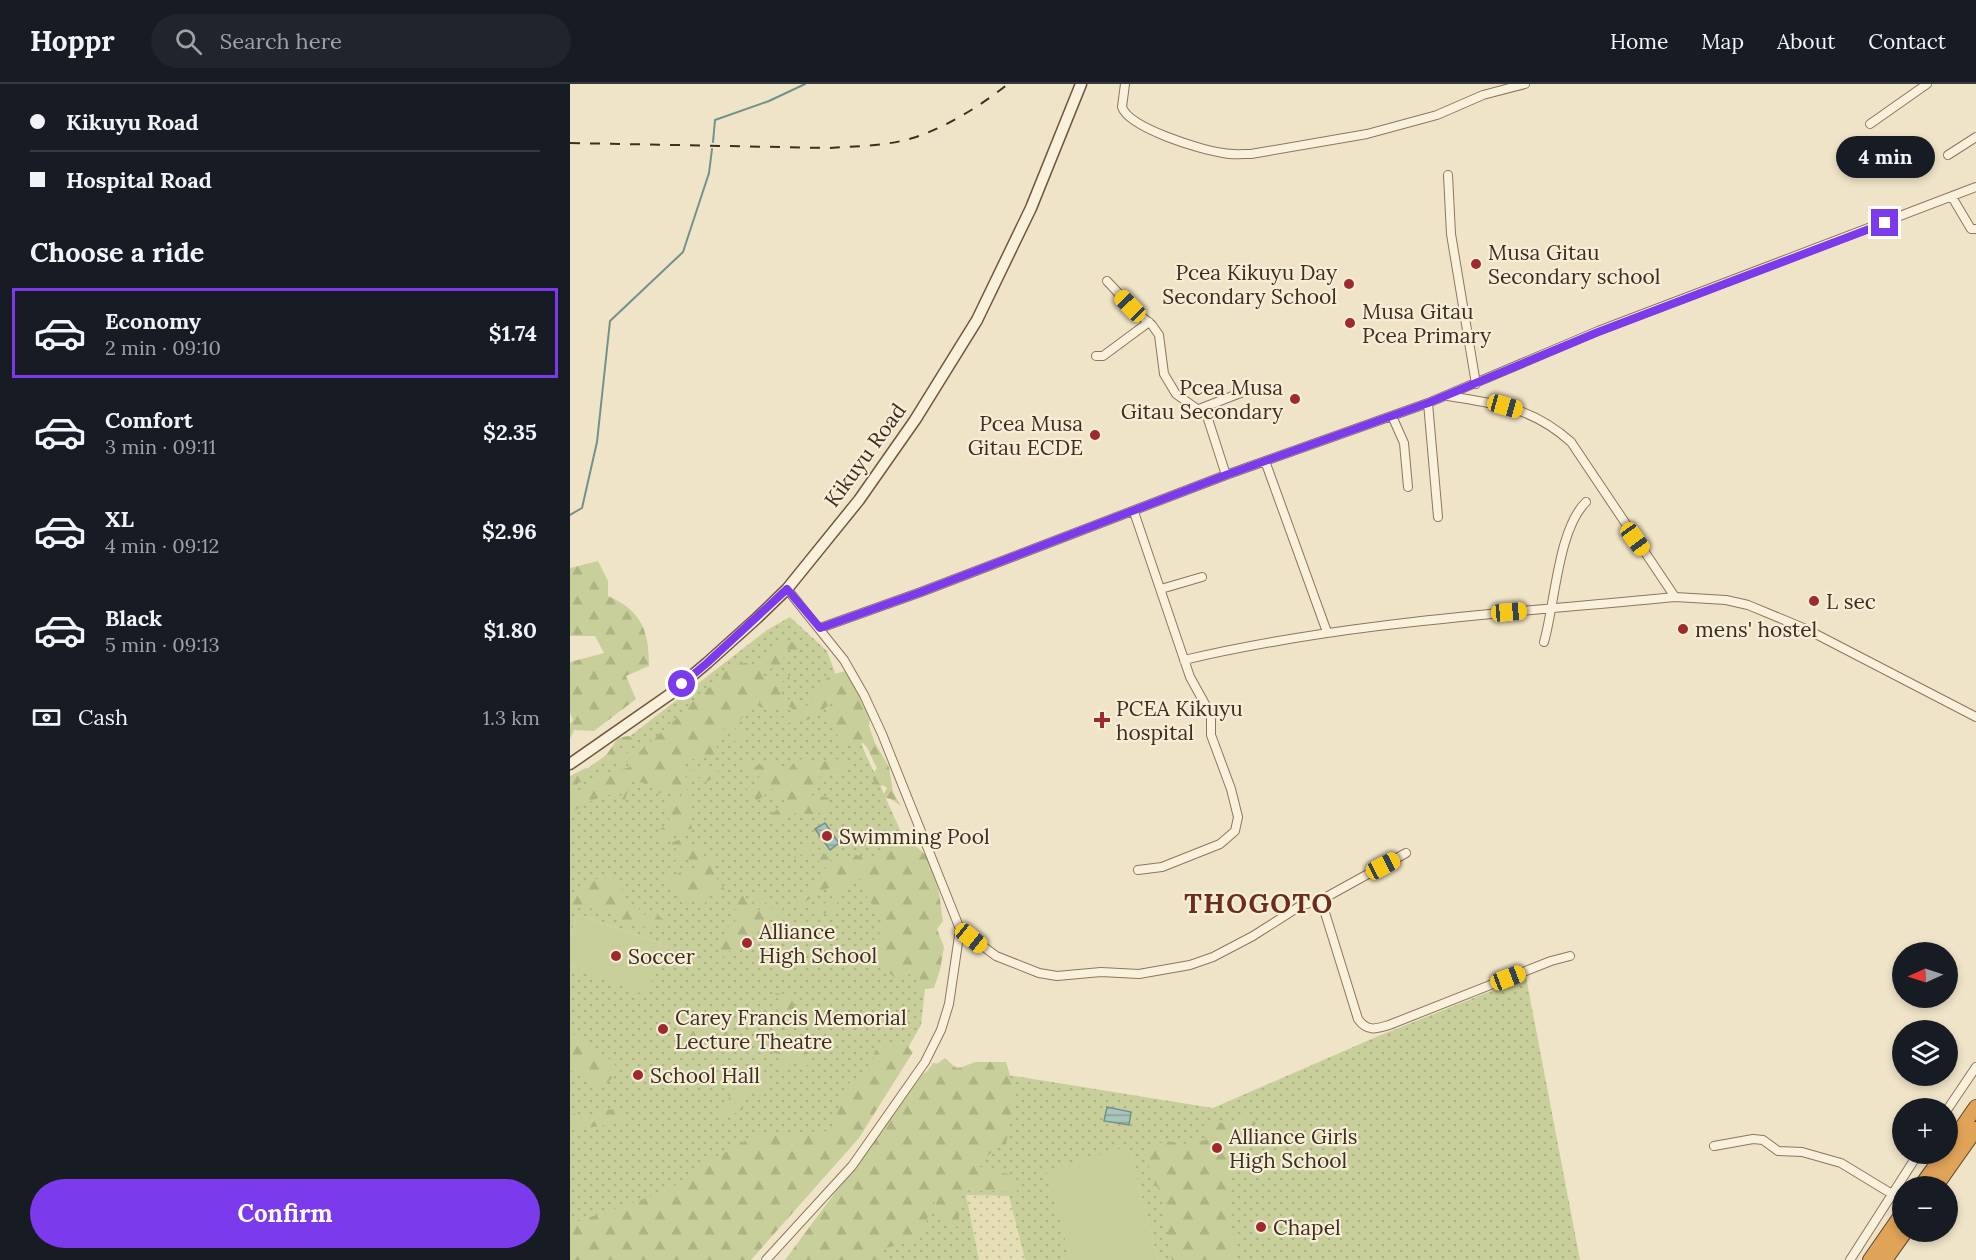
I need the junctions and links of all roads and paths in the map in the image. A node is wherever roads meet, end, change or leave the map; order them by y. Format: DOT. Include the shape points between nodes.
graph roads {
  1 [pos="1081,84"];
  2 [pos="1125,84"];
  3 [pos="1525,84"];
  4 [pos="1927,84"];
  5 [pos="1870,124"];
  6 [pos="1976,137"];
  7 [pos="1948,155"];
  8 [pos="1448,175"];
  9 [pos="1976,187"];
  10 [pos="1952,197"];
  11 [pos="1976,229"];
  12 [pos="1107,281"];
  13 [pos="1149,322"];
  14 [pos="1096,356"];
  15 [pos="1476,384"];
  16 [pos="1243,392"];
  17 [pos="1447,395"];
  18 [pos="1428,403"];
  19 [pos="1199,409"];
  20 [pos="1392,416"];
  21 [pos="1265,461"];
  22 [pos="1226,475"];
  23 [pos="1408,487"];
  24 [pos="1586,502"];
  25 [pos="1134,512"];
  26 [pos="1438,517"];
  27 [pos="1202,577"];
  28 [pos="787,589"];
  29 [pos="1161,589"];
  30 [pos="1675,597"];
  31 [pos="1552,608"];
  32 [pos="820,628"];
  33 [pos="1327,632"];
  34 [pos="1544,642"];
  35 [pos="1184,660"];
  36 [pos="1976,717"];
  37 [pos="570,764"];
  38 [pos="1406,852"];
  39 [pos="1138,870"];
  40 [pos="1321,900"];
  41 [pos="960,929"];
  42 [pos="1570,956"];
  43 [pos="1976,1067"];
  44 [pos="1955,1098"];
  45 [pos="1976,1107"];
  46 [pos="1976,1129"];
  47 [pos="1958,1133"];
  48 [pos="1714,1146"];
  49 [pos="1943,1176"];
  50 [pos="1892,1194"];
  51 [pos="1892,1228"];
  52 [pos="1898,1242"];
  53 [pos="766,1260"];
  54 [pos="1850,1260"];
  55 [pos="1870,1260"];
  56 [pos="1885,1260"];
  1 -- 28 [label="main road, Kikuyu Road" via="1031,208 964,343 859,500"];
  2 -- 3 [label="street" via="1122,107 1131,120 1156,133 1235,154 1367,134 1437,115 1483,95"];
  4 -- 5 [label="street"];
  6 -- 7 [label="street"];
  8 -- 15 [label="street" via="1451,234"];
  9 -- 10 [label="street"];
  10 -- 11 [label="street" via="1971,229"];
  10 -- 15 [label="street" via="1598,332"];
  12 -- 13 [label="street"];
  13 -- 14 [label="street" via="1103,356"];
  13 -- 19 [label="street" via="1161,341 1164,374 1176,394"];
  15 -- 17 [label="street"];
  16 -- 19 [label="street"];
  17 -- 18 [label="street"];
  17 -- 30 [label="street" via="1524,411 1571,442"];
  18 -- 20 [label="street"];
  18 -- 26 [label="street"];
  19 -- 22 [label="street" via="1211,425"];
  20 -- 21 [label="street"];
  20 -- 23 [label="street" via="1404,443"];
  21 -- 22 [label="street"];
  21 -- 33 [label="street"];
  22 -- 25 [label="street"];
  24 -- 31 [label="street" via="1575,517 1562,555"];
  25 -- 29 [label="street"];
  25 -- 32 [label="street"];
  27 -- 29 [label="street"];
  28 -- 32 [label="street"];
  28 -- 37 [label="main road, Kikuyu Road" via="669,695"];
  29 -- 35 [label="street"];
  30 -- 31 [label="street"];
  30 -- 36 [label="street" via="1748,605 1806,629"];
  31 -- 33 [label="street"];
  31 -- 34 [label="street"];
  32 -- 41 [label="street" via="844,660 882,734"];
  33 -- 35 [label="street"];
  35 -- 39 [label="street" via="1211,715 1211,735 1231,789 1238,824 1220,844 1162,867"];
  38 -- 40 [label="street"];
  40 -- 41 [label="street" via="1300,906 1213,957 1139,974 1039,973 996,956"];
  40 -- 42 [label="street" via="1358,1019 1370,1029"];
  41 -- 53 [label="street" via="949,1004 925,1062 852,1166"];
  43 -- 44 [label="street"];
  45 -- 47 [label="highway"];
  46 -- 49 [label="highway"];
  48 -- 50 [label="street" via="1763,1140 1778,1151 1802,1152 1841,1163"];
  50 -- 54 [label="street"];
  51 -- 55 [label="highway"];
  52 -- 56 [label="highway"];
}
